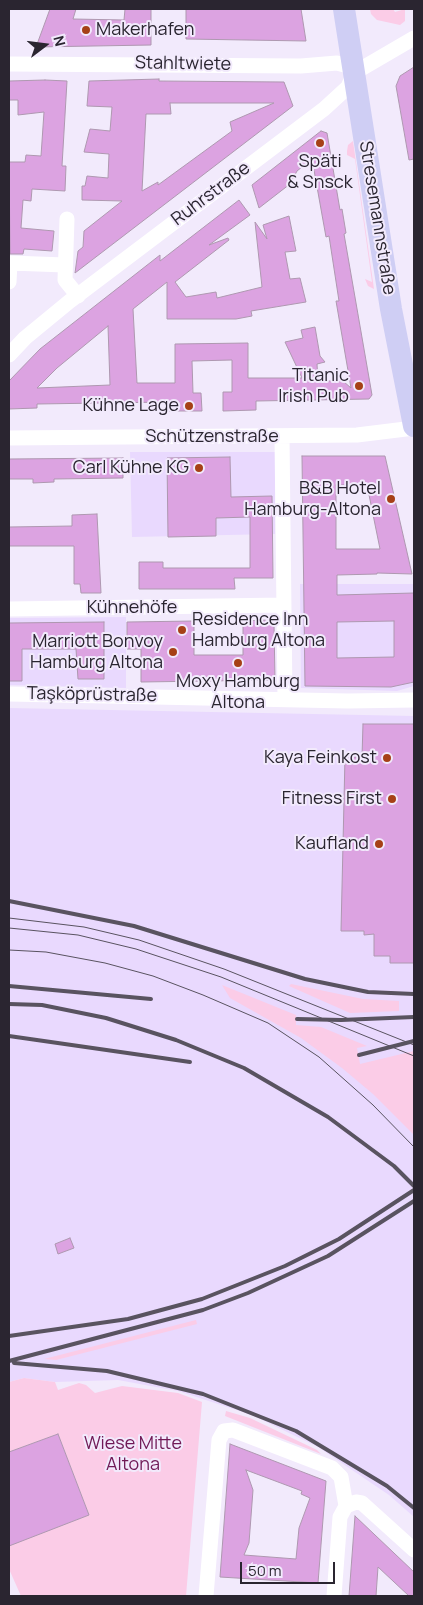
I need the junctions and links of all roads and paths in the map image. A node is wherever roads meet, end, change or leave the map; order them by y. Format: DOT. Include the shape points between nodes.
graph roads {
  1 [pos="344,9"];
  2 [pos="414,38"];
  3 [pos="9,64"];
  4 [pos="354,73"];
  5 [pos="67,219"];
  6 [pos="65,265"];
  7 [pos="9,282"];
  8 [pos="78,296"];
  9 [pos="9,355"];
  10 [pos="414,427"];
  11 [pos="282,437"];
  12 [pos="9,438"];
  13 [pos="284,605"];
  14 [pos="9,609"];
  15 [pos="9,694"];
  16 [pos="285,699"];
  17 [pos="414,700"];
  18 [pos="346,1506"];
  19 [pos="414,1550"];
  20 [pos="206,1596"];
  21 [pos="215,1596"];
  22 [pos="334,1596"];
  1 -- 4 [label="main road, Stresemannstraße"];
  2 -- 4 [label="street, Ruhrstraße"];
  3 -- 4 [label="street, Stahltwiete" via="301,66 337,63 348,66"];
  4 -- 8 [label="street, Ruhrstraße" via="348,87 324,109"];
  4 -- 10 [label="main road, Stresemannstraße" via="392,318"];
  5 -- 6 [label="street"];
  6 -- 7 [label="street" via="10,262"];
  6 -- 8 [label="street" via="65,280"];
  8 -- 9 [label="street, Ruhrstraße" via="25,338"];
  10 -- 11 [label="street, Schützenstraße" via="357,435"];
  11 -- 12 [label="street, Schützenstraße"];
  11 -- 13 [label="street"];
  13 -- 14 [label="street, Kühnehöfe"];
  13 -- 16 [label="street"];
  15 -- 16 [label="street, Taşköprüstraße"];
  16 -- 17 [label="street, Taşköprüstraße"];
  18 -- 19 [label="street" via="362,1503"];
  18 -- 20 [label="street" via="341,1477 332,1468 233,1430 224,1431 219,1440"];
  18 -- 22 [label="street" via="340,1517"];
  20 -- 21 [label="street"];
}
